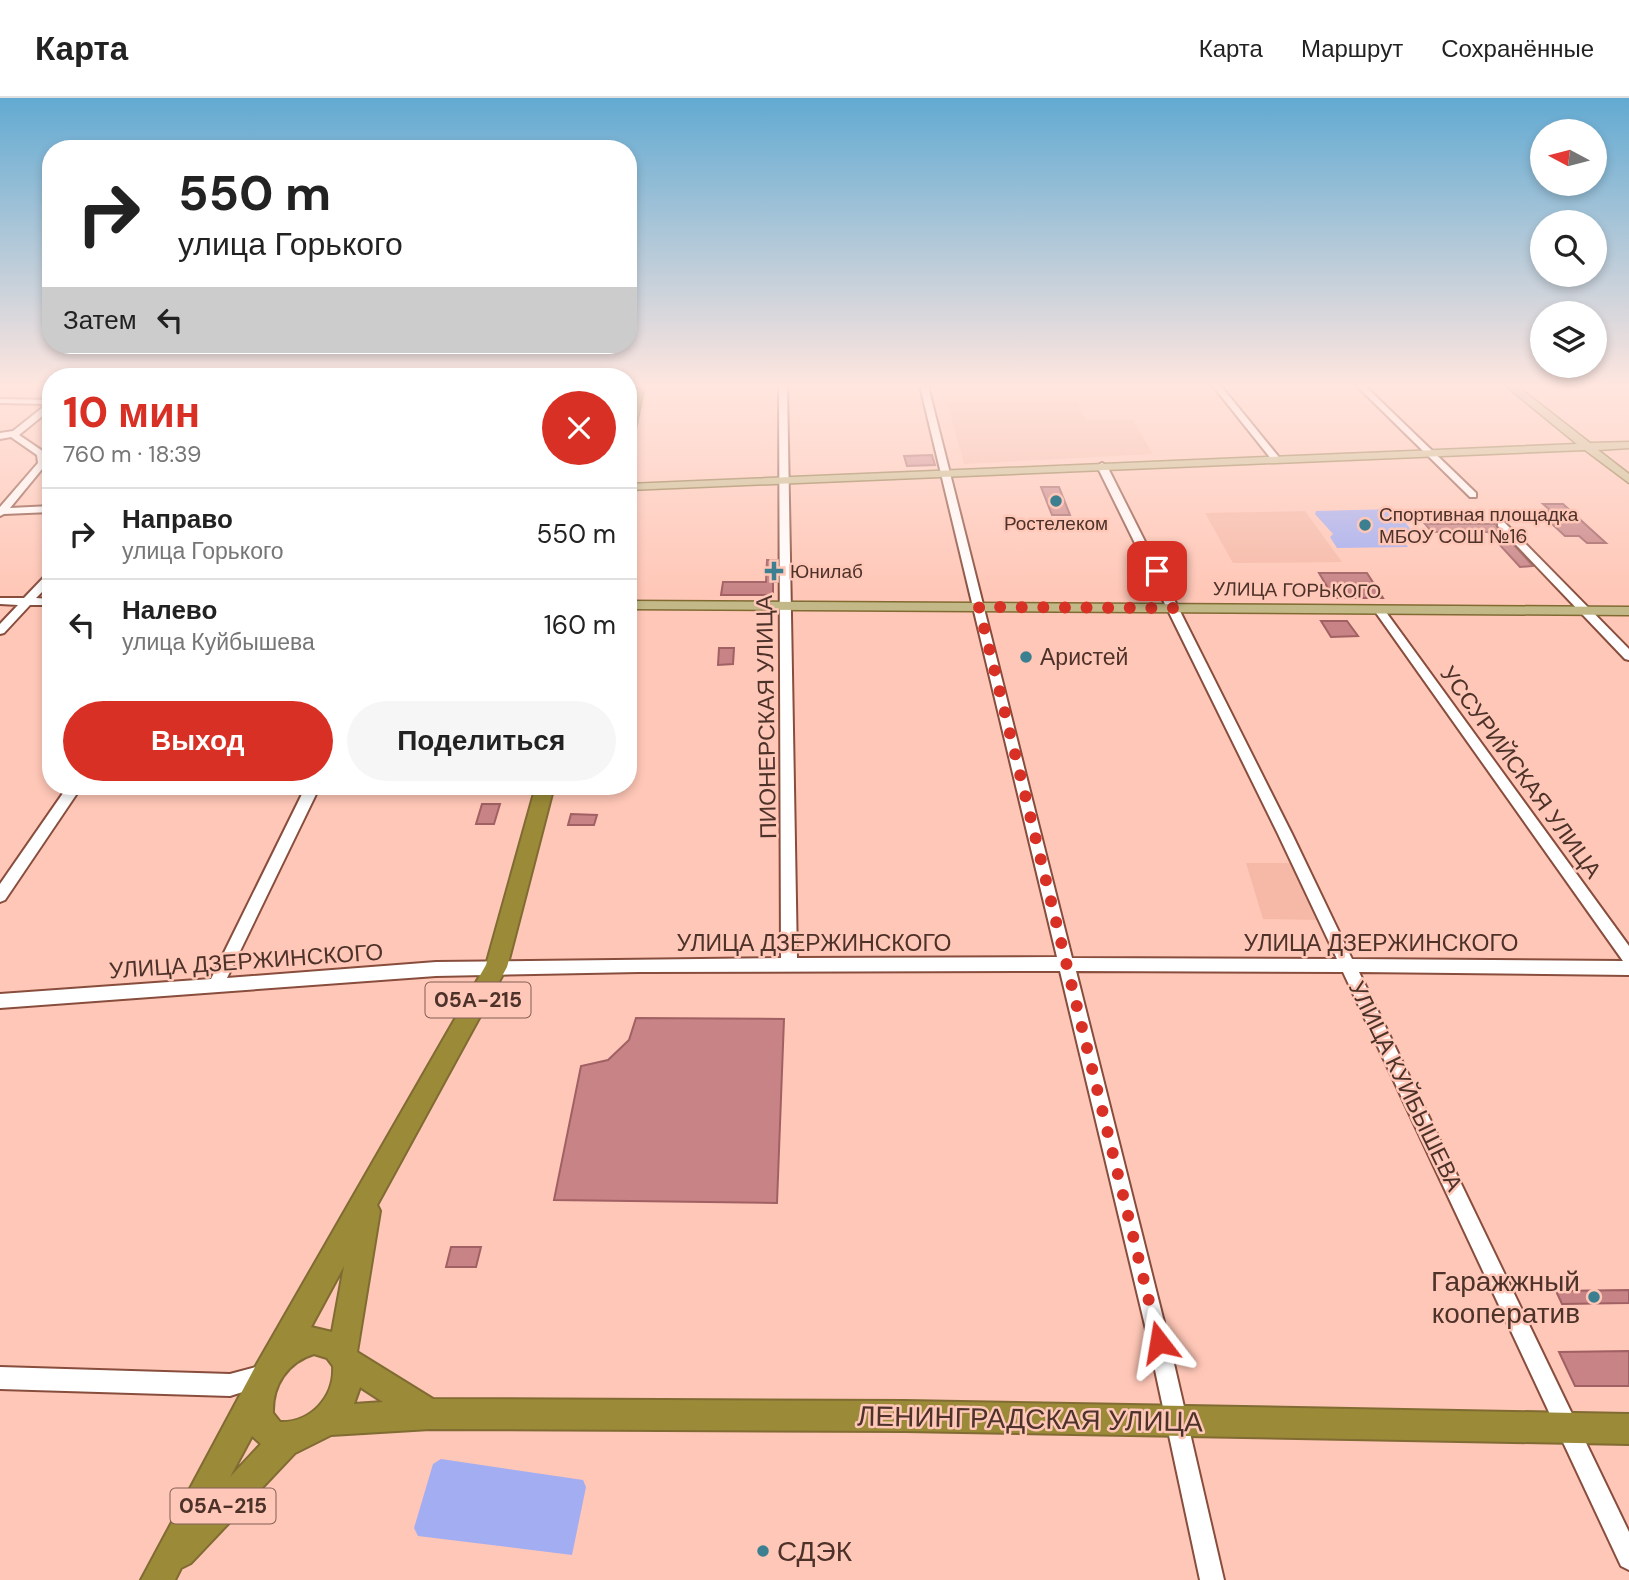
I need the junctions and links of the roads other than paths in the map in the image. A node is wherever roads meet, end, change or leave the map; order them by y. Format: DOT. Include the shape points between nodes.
graph roads {
  1 [pos="784,455"];
  2 [pos="942,455"];
  3 [pos="1273,455"];
  4 [pos="1348,455"];
  5 [pos="1432,455"];
  6 [pos="1598,455"];
  7 [pos="1275,458"];
  8 [pos="42,464"];
  9 [pos="1102,466"];
  10 [pos="947,472"];
  11 [pos="785,480"];
  12 [pos="1629,480"];
  13 [pos="637,487"];
  14 [pos="1473,495"];
  15 [pos="42,508"];
  16 [pos="3,510"];
  17 [pos="1501,524"];
  18 [pos="42,587"];
  19 [pos="0,601"];
  20 [pos="29,602"];
  21 [pos="42,602"];
  22 [pos="637,605"];
  23 [pos="786,606"];
  24 [pos="979,607"];
  25 [pos="1175,608"];
  26 [pos="1379,610"];
  27 [pos="1585,611"];
  28 [pos="1629,611"];
  29 [pos="0,631"];
  30 [pos="1629,656"];
  31 [pos="69,795"];
  32 [pos="309,795"];
  33 [pos="543,795"];
  34 [pos="0,897"];
  35 [pos="1629,958"];
  36 [pos="789,965"];
  37 [pos="1348,965"];
  38 [pos="1066,966"];
  39 [pos="496,967"];
  40 [pos="1629,968"];
  41 [pos="217,983"];
  42 [pos="0,1001"];
  43 [pos="369,1198"];
  44 [pos="346,1357"];
  45 [pos="0,1378"];
  46 [pos="257,1379"];
  47 [pos="430,1414"];
  48 [pos="328,1420"];
  49 [pos="1177,1420"];
  50 [pos="1569,1427"];
  51 [pos="1629,1429"];
  52 [pos="286,1440"];
  53 [pos="1629,1559"];
  54 [pos="158,1576"];
  55 [pos="1212,1580"];
  1 -- 11 [label="street, ПИОНЕРСКАЯ УЛИЦА"];
  2 -- 10 [label="street"];
  3 -- 7 [label="street"];
  4 -- 7 [label="main road"];
  5 -- 14 [label="street"];
  6 -- 12 [label="main road"];
  7 -- 9 [label="main road"];
  8 -- 16 [label="street"];
  9 -- 10 [label="main road"];
  9 -- 25 [label="street, УЛИЦА КУЙБЫШЕВА"];
  10 -- 11 [label="main road"];
  10 -- 24 [label="street"];
  11 -- 13 [label="main road"];
  11 -- 23 [label="street, ПИОНЕРСКАЯ УЛИЦА"];
  15 -- 16 [label="street"];
  17 -- 27 [label="street"];
  18 -- 20 [label="street"];
  19 -- 20 [label="street"];
  20 -- 21 [label="street"];
  20 -- 29 [label="street"];
  22 -- 23 [label="main road, УЛИЦА ГОРЬКОГО"];
  23 -- 24 [label="main road, УЛИЦА ГОРЬКОГО"];
  23 -- 36 [label="street, ПИОНЕРСКАЯ УЛИЦА"];
  24 -- 25 [label="main road, УЛИЦА ГОРЬКОГО"];
  24 -- 38 [label="street"];
  25 -- 26 [label="main road, УЛИЦА ГОРЬКОГО"];
  25 -- 37 [label="street, УЛИЦА КУЙБЫШЕВА"];
  26 -- 27 [label="main road, УЛИЦА ГОРЬКОГО"];
  26 -- 35 [label="street, УССУРИЙСКАЯ УЛИЦА"];
  27 -- 28 [label="main road, УЛИЦА ГОРЬКОГО"];
  27 -- 30 [label="street"];
  31 -- 34 [label="street"];
  32 -- 41 [label="street"];
  33 -- 39 [label="highway, 05А-215"];
  36 -- 38 [label="street, УЛИЦА ДЗЕРЖИНСКОГО"];
  36 -- 39 [label="street, УЛИЦА ДЗЕРЖИНСКОГО"];
  37 -- 38 [label="street, УЛИЦА ДЗЕРЖИНСКОГО"];
  37 -- 40 [label="street, УЛИЦА ДЗЕРЖИНСКОГО"];
  37 -- 50 [label="street, УЛИЦА КУЙБЫШЕВА"];
  38 -- 49 [label="street"];
  39 -- 41 [label="street, УЛИЦА ДЗЕРЖИНСКОГО"];
  39 -- 43 [label="highway, 05А-215"];
  41 -- 42 [label="street, УЛИЦА ДЗЕРЖИНСКОГО"];
  43 -- 44 [label="highway, 05А-215"];
  43 -- 46 [label="highway, 05А-215"];
  44 -- 46 [label="highway" via="331,1342 314,1339 295,1346"];
  44 -- 47 [label="highway"];
  44 -- 48 [label="highway, 05А-215" via="345,1392"];
  45 -- 46 [label="street"];
  46 -- 52 [label="highway" via="257,1418 268,1434"];
  46 -- 54 [label="highway, 05А-215"];
  47 -- 48 [label="highway, ЛЕНИНГРАДСКАЯ УЛИЦА"];
  47 -- 49 [label="highway, ЛЕНИНГРАДСКАЯ УЛИЦА"];
  48 -- 52 [label="highway, 05А-215" via="308,1434"];
  49 -- 50 [label="highway, ЛЕНИНГРАДСКАЯ УЛИЦА"];
  49 -- 55 [label="street"];
  50 -- 51 [label="highway, ЛЕНИНГРАДСКАЯ УЛИЦА"];
  50 -- 53 [label="street, УЛИЦА КУЙБЫШЕВА"];
  52 -- 54 [label="highway, 05А-215"];
}
